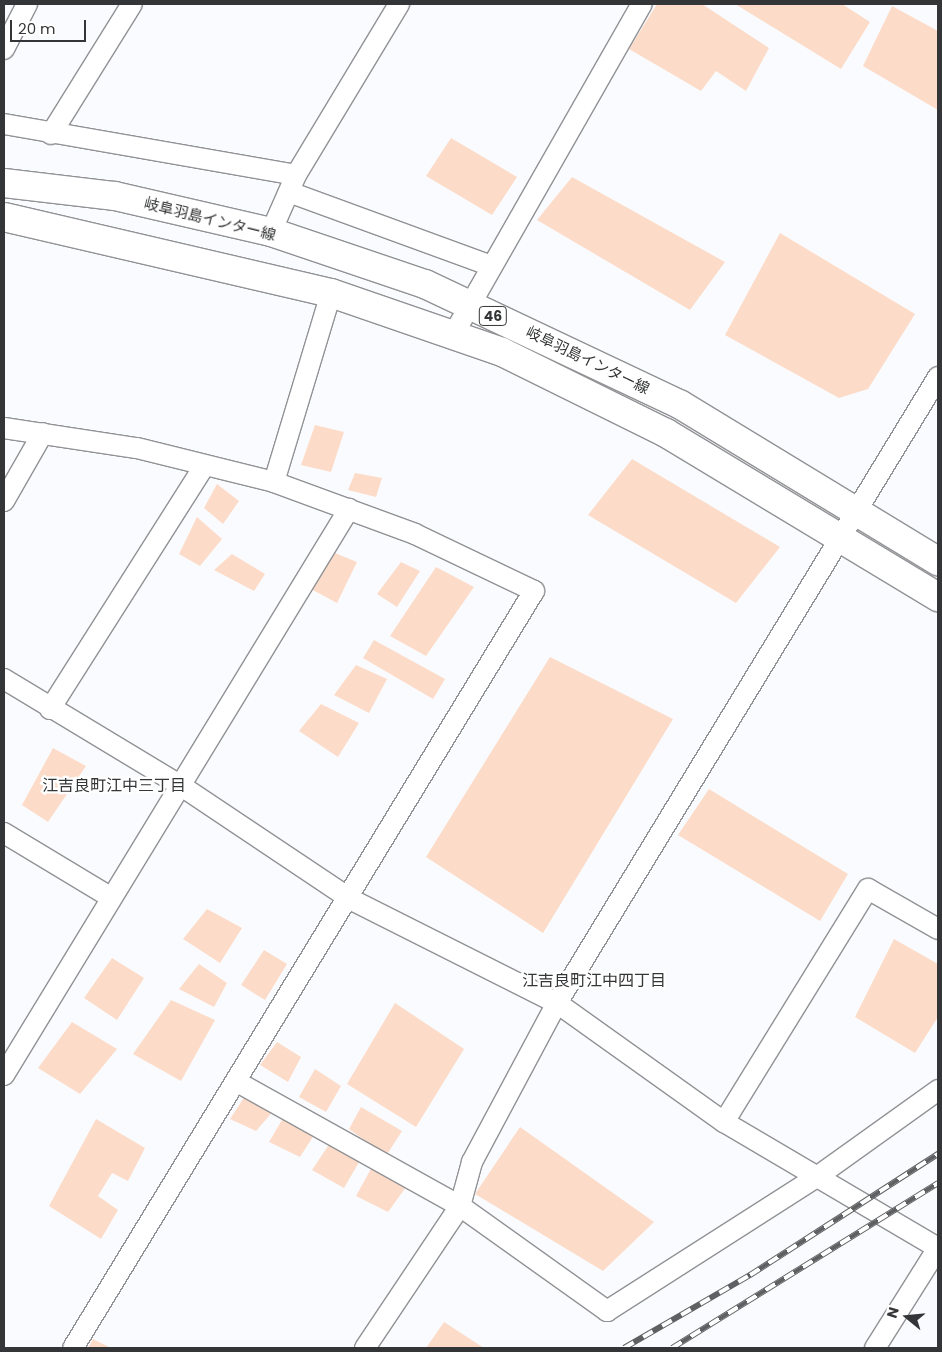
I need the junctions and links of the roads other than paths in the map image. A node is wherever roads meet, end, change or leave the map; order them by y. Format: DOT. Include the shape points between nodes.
graph roads {
  1 [pos="27,4"];
  2 [pos="132,4"];
  3 [pos="399,4"];
  4 [pos="642,4"];
  5 [pos="4,49"];
  6 [pos="4,124"];
  7 [pos="51,134"];
  8 [pos="4,183"];
  9 [pos="293,184"];
  10 [pos="4,217"];
  11 [pos="271,232"];
  12 [pos="489,265"];
  13 [pos="331,293"];
  14 [pos="466,306"];
  15 [pos="453,335"];
  16 [pos="938,377"];
  17 [pos="4,428"];
  18 [pos="43,433"];
  19 [pos="203,468"];
  20 [pos="274,482"];
  21 [pos="4,501"];
  22 [pos="349,509"];
  23 [pos="856,512"];
  24 [pos="840,539"];
  25 [pos="938,561"];
  26 [pos="938,597"];
  27 [pos="4,679"];
  28 [pos="50,709"];
  29 [pos="183,787"];
  30 [pos="4,833"];
  31 [pos="110,897"];
  32 [pos="350,899"];
  33 [pos="938,928"];
  34 [pos="557,1003"];
  35 [pos="4,1075"];
  36 [pos="238,1083"];
  37 [pos="938,1090"];
  38 [pos="724,1122"];
  39 [pos="818,1176"];
  40 [pos="460,1206"];
  41 [pos="938,1248"];
  42 [pos="73,1348"];
  43 [pos="365,1348"];
  44 [pos="875,1348"];
  1 -- 5 [label="street"];
  2 -- 7 [label="street"];
  3 -- 9 [label="street"];
  4 -- 12 [label="street"];
  6 -- 7 [label="street"];
  7 -- 9 [label="street"];
  8 -- 11 [label="main road, 岐阜羽島インター線 / 46" via="115,196"];
  9 -- 11 [label="street"];
  9 -- 12 [label="street"];
  10 -- 13 [label="main road, 岐阜羽島インター線 / 46"];
  11 -- 14 [label="main road, 岐阜羽島インター線 / 46" via="425,284"];
  12 -- 14 [label="street"];
  13 -- 15 [label="main road, 岐阜羽島インター線 / 46"];
  13 -- 20 [label="street"];
  14 -- 15 [label="street"];
  14 -- 23 [label="main road, 岐阜羽島インター線 / 46" via="514,324 681,405"];
  15 -- 24 [label="main road, 岐阜羽島インター線 / 46" via="502,352 666,433"];
  16 -- 23 [label="street"];
  17 -- 18 [label="street"];
  18 -- 19 [label="street" via="136,448"];
  18 -- 21 [label="street"];
  19 -- 20 [label="street"];
  19 -- 28 [label="street"];
  20 -- 22 [label="street"];
  22 -- 29 [label="street"];
  22 -- 32 [label="street" via="415,534 534,591"];
  23 -- 24 [label="street"];
  23 -- 25 [label="main road, 岐阜羽島インター線 / 46"];
  24 -- 26 [label="main road, 岐阜羽島インター線 / 46"];
  24 -- 34 [label="street"];
  27 -- 28 [label="street"];
  28 -- 29 [label="street"];
  29 -- 31 [label="street"];
  29 -- 32 [label="street"];
  30 -- 31 [label="street"];
  31 -- 35 [label="street"];
  32 -- 34 [label="street"];
  32 -- 36 [label="street"];
  33 -- 38 [label="street" via="868,889"];
  34 -- 38 [label="street"];
  34 -- 40 [label="street" via="472,1162"];
  36 -- 40 [label="street"];
  36 -- 42 [label="street"];
  37 -- 39 [label="street"];
  38 -- 39 [label="street"];
  39 -- 40 [label="street" via="607,1311"];
  39 -- 41 [label="street"];
  40 -- 43 [label="street"];
  41 -- 44 [label="street"];
}
